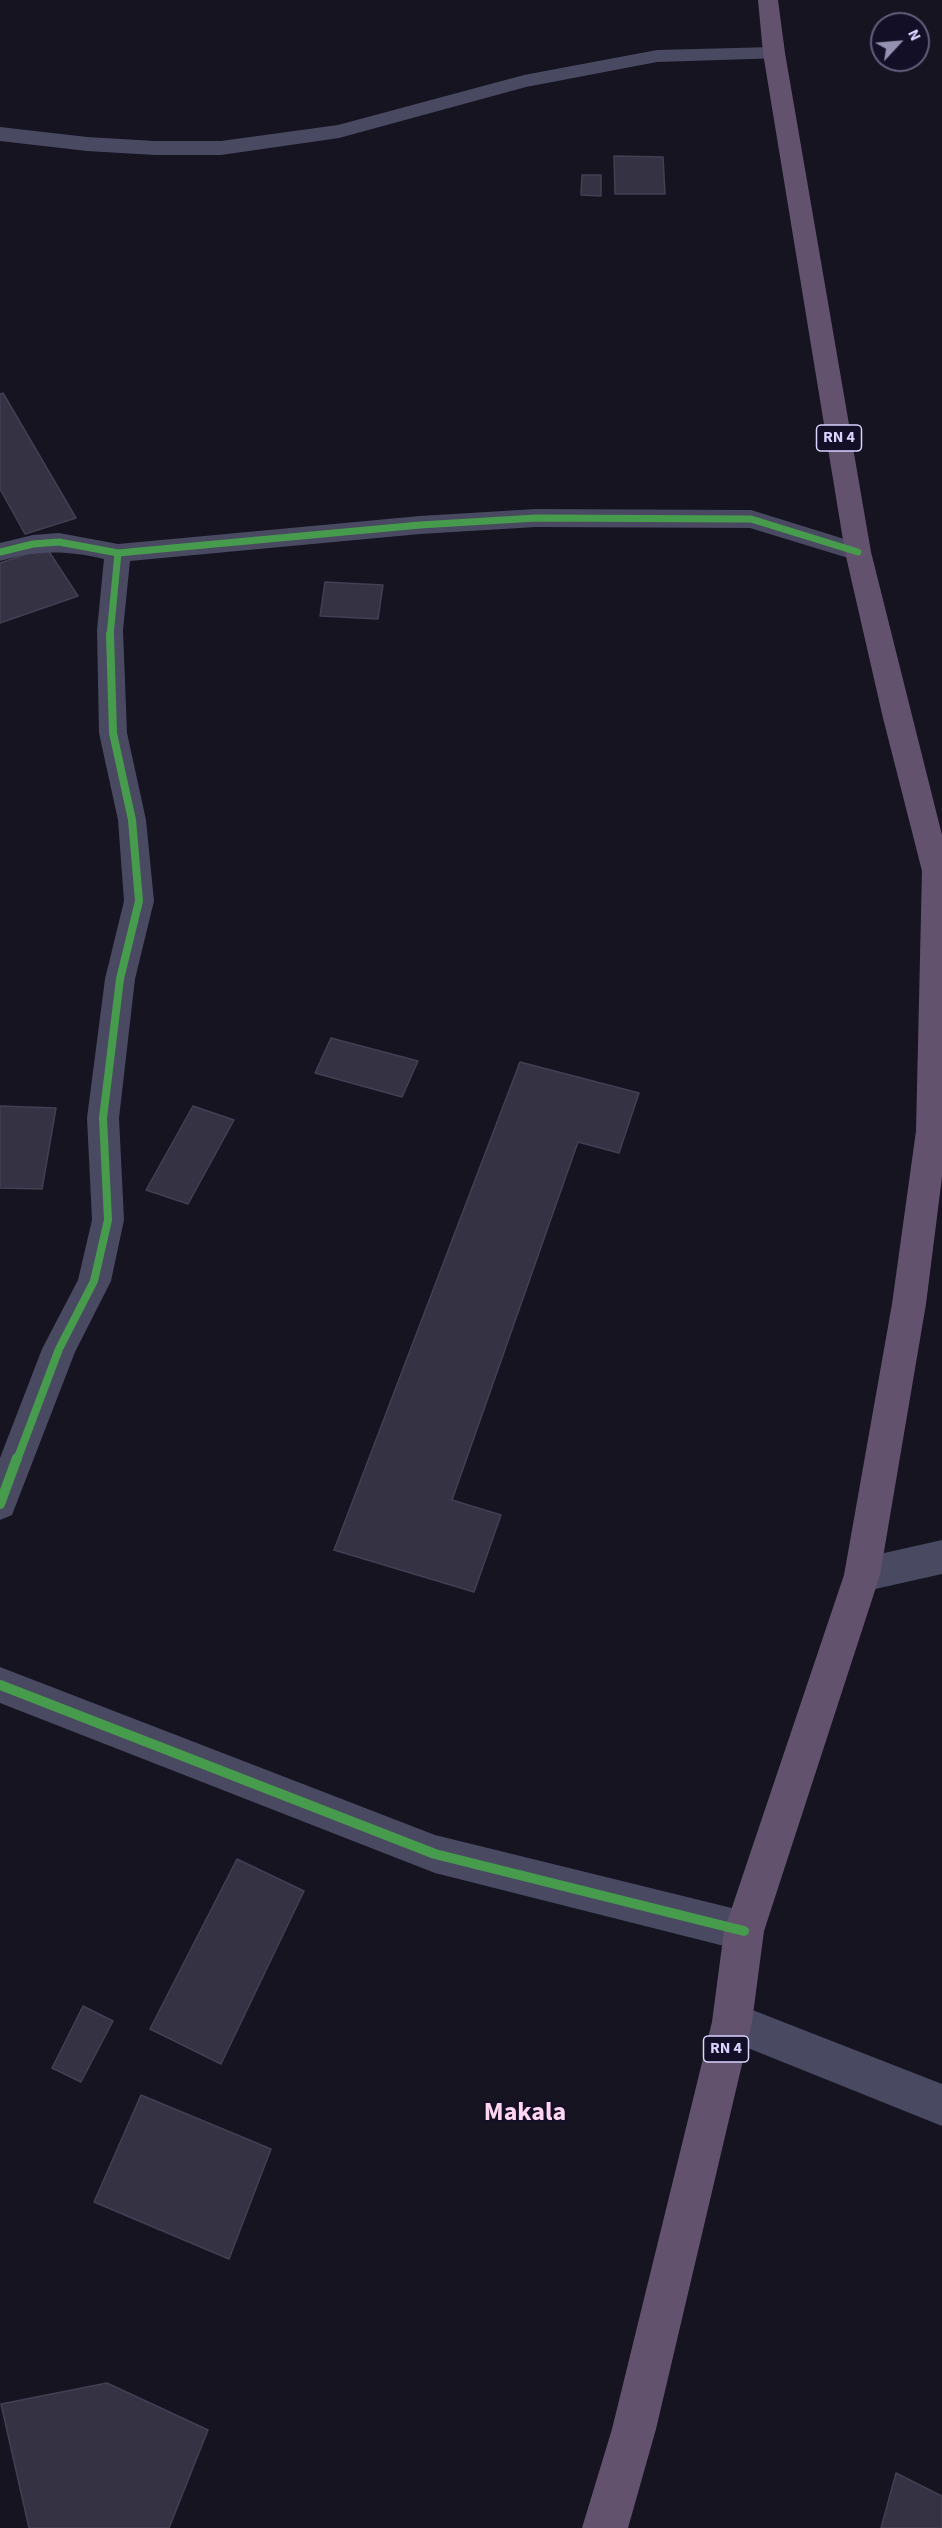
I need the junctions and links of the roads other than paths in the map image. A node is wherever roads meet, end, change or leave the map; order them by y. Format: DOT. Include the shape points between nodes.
graph roads {
  1 [pos="768,0"];
  2 [pos="774,53"];
  3 [pos="0,134"];
  4 [pos="0,552"];
  5 [pos="858,552"];
  6 [pos="118,553"];
  7 [pos="939,870"];
  8 [pos="0,1504"];
  9 [pos="942,1557"];
  10 [pos="862,1575"];
  11 [pos="0,1685"];
  12 [pos="744,1931"];
  13 [pos="732,2022"];
  14 [pos="942,2106"];
  15 [pos="605,2528"];
  1 -- 2 [label="highway, RN 4"];
  2 -- 3 [label="street" via="657,56 524,81 339,131 221,148 87,144"];
  2 -- 5 [label="highway, RN 4"];
  4 -- 6 [label="street" via="48,541 70,541"];
  5 -- 6 [label="street" via="751,519 536,518"];
  5 -- 7 [label="highway, RN 4" via="897,718"];
  6 -- 8 [label="street" via="110,630 113,733 132,820 139,901 120,979 103,1118 108,1220 94,1281 59,1349"];
  7 -- 10 [label="highway, RN 4" via="932,1131 909,1304"];
  9 -- 10 [label="street"];
  10 -- 12 [label="highway, RN 4"];
  11 -- 12 [label="street" via="435,1854"];
  12 -- 13 [label="highway, RN 4"];
  13 -- 14 [label="street"];
  13 -- 15 [label="highway, RN 4" via="634,2429"];
}
